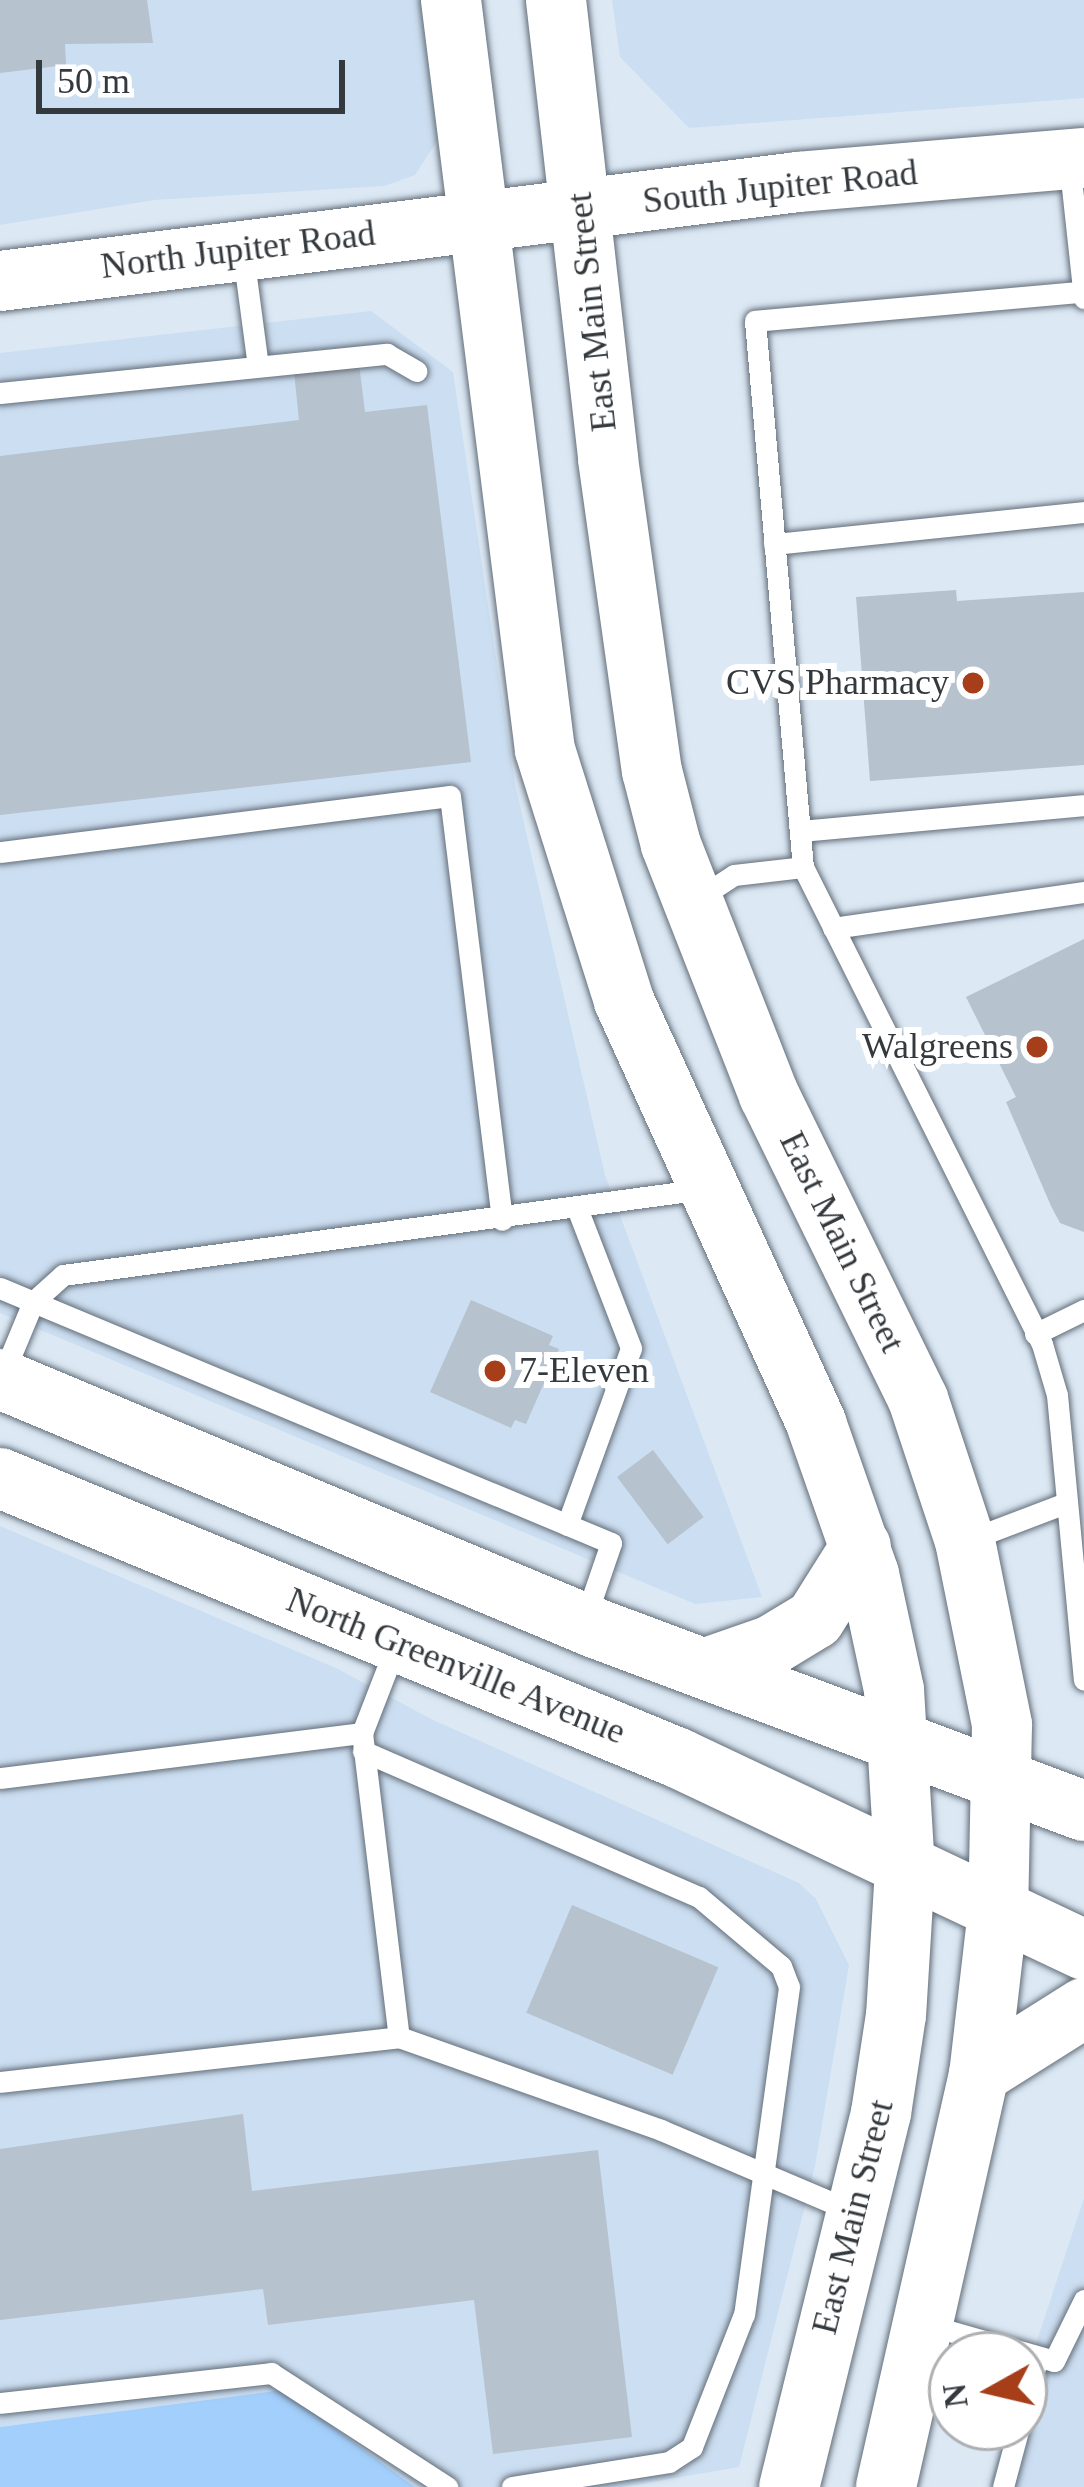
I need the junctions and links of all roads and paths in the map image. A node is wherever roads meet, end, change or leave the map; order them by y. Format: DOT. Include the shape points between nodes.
graph roads {
  1 [pos="451,0"];
  2 [pos="556,0"];
  3 [pos="1076,159"];
  4 [pos="580,208"];
  5 [pos="477,219"];
  6 [pos="243,250"];
  7 [pos="0,281"];
  8 [pos="1082,295"];
  9 [pos="258,367"];
  10 [pos="416,371"];
  11 [pos="0,393"];
  12 [pos="1084,512"];
  13 [pos="775,544"];
  14 [pos="1083,805"];
  15 [pos="800,831"];
  16 [pos="0,852"];
  17 [pos="803,867"];
  18 [pos="1084,892"];
  19 [pos="689,904"];
  20 [pos="833,928"];
  21 [pos="601,936"];
  22 [pos="704,1189"];
  23 [pos="578,1211"];
  24 [pos="502,1220"];
  25 [pos="0,1288"];
  26 [pos="33,1302"];
  27 [pos="1084,1310"];
  28 [pos="1035,1334"];
  29 [pos="0,1379"];
  30 [pos="0,1478"];
  31 [pos="1071,1491"];
  32 [pos="568,1525"];
  33 [pos="964,1541"];
  34 [pos="860,1546"];
  35 [pos="584,1623"];
  36 [pos="397,1642"];
  37 [pos="706,1668"];
  38 [pos="1084,1680"];
  39 [pos="900,1739"];
  40 [pos="362,1742"];
  41 [pos="1005,1777"];
  42 [pos="0,1778"];
  43 [pos="1084,1811"];
  44 [pos="905,1869"];
  45 [pos="998,1911"];
  46 [pos="1084,1950"];
  47 [pos="1084,2008"];
  48 [pos="399,2038"];
  49 [pos="979,2074"];
  50 [pos="0,2082"];
  51 [pos="758,2173"];
  52 [pos="858,2212"];
  53 [pos="1084,2300"];
  54 [pos="922,2324"];
  55 [pos="947,2331"];
  56 [pos="1048,2359"];
  57 [pos="0,2404"];
  58 [pos="1013,2451"];
  59 [pos="447,2487"];
  60 [pos="512,2487"];
  61 [pos="789,2487"];
  62 [pos="886,2487"];
  63 [pos="1003,2487"];
  1 -- 5 [label="main road, East Main Street"];
  2 -- 4 [label="main road, East Main Street"];
  3 -- 4 [label="main road, South Jupiter Road"];
  3 -- 8 [label="lane"];
  4 -- 5 [label="main road, South Jupiter Road"];
  4 -- 19 [label="main road, East Main Street" via="645,724"];
  5 -- 6 [label="main road, North Jupiter Road"];
  5 -- 21 [label="main road, East Main Street" via="544,750"];
  6 -- 7 [label="main road, North Jupiter Road"];
  6 -- 9 [label="lane"];
  8 -- 13 [label="lane" via="755,320"];
  9 -- 10 [label="lane" via="387,354"];
  9 -- 11 [label="lane"];
  12 -- 13 [label="lane"];
  13 -- 15 [label="lane"];
  14 -- 15 [label="lane"];
  15 -- 17 [label="lane"];
  16 -- 24 [label="lane" via="450,796"];
  17 -- 19 [label="lane" via="734,875"];
  17 -- 20 [label="lane"];
  18 -- 20 [label="lane"];
  19 -- 21 [label="main road"];
  19 -- 33 [label="main road, East Main Street" via="769,1095 918,1399"];
  20 -- 28 [label="lane"];
  21 -- 22 [label="main road, East Main Street"];
  22 -- 23 [label="lane"];
  22 -- 34 [label="main road, East Main Street" via="816,1424"];
  23 -- 24 [label="lane"];
  23 -- 32 [label="lane" via="632,1348"];
  24 -- 26 [label="lane" via="63,1275"];
  25 -- 26 [label="lane"];
  26 -- 29 [label="lane"];
  26 -- 32 [label="lane"];
  27 -- 28 [label="lane"];
  28 -- 31 [label="lane" via="1057,1395"];
  29 -- 35 [label="main road"];
  30 -- 36 [label="main road, North Greenville Avenue"];
  31 -- 33 [label="lane"];
  31 -- 38 [label="lane"];
  32 -- 35 [label="lane" via="611,1543"];
  33 -- 41 [label="main road, East Main Street" via="993,1670"];
  34 -- 37 [label="main road" via="815,1619 772,1645"];
  34 -- 39 [label="main road, East Main Street"];
  35 -- 37 [label="main road"];
  36 -- 40 [label="lane"];
  36 -- 44 [label="main road, North Greenville Avenue" via="678,1758"];
  37 -- 39 [label="main road"];
  39 -- 41 [label="main road"];
  39 -- 44 [label="main road, East Main Street"];
  40 -- 42 [label="lane"];
  40 -- 48 [label="lane"];
  40 -- 51 [label="lane" via="699,1897 782,1966 788,2004"];
  41 -- 43 [label="main road"];
  41 -- 45 [label="main road, East Main Street"];
  44 -- 45 [label="main road, North Greenville Avenue"];
  44 -- 52 [label="main road, East Main Street" via="896,2015"];
  45 -- 46 [label="main road, North Greenville Avenue"];
  45 -- 49 [label="main road, East Main Street"];
  47 -- 49 [label="main road"];
  48 -- 50 [label="lane"];
  48 -- 51 [label="lane"];
  49 -- 54 [label="main road, East Main Street"];
  51 -- 52 [label="lane"];
  51 -- 60 [label="lane" via="744,2314 692,2447 669,2462"];
  52 -- 61 [label="main road, East Main Street"];
  53 -- 56 [label="lane" via="1054,2361"];
  54 -- 55 [label="lane"];
  54 -- 62 [label="main road, East Main Street"];
  57 -- 59 [label="lane" via="271,2372"];
  58 -- 63 [label="lane"];
}
